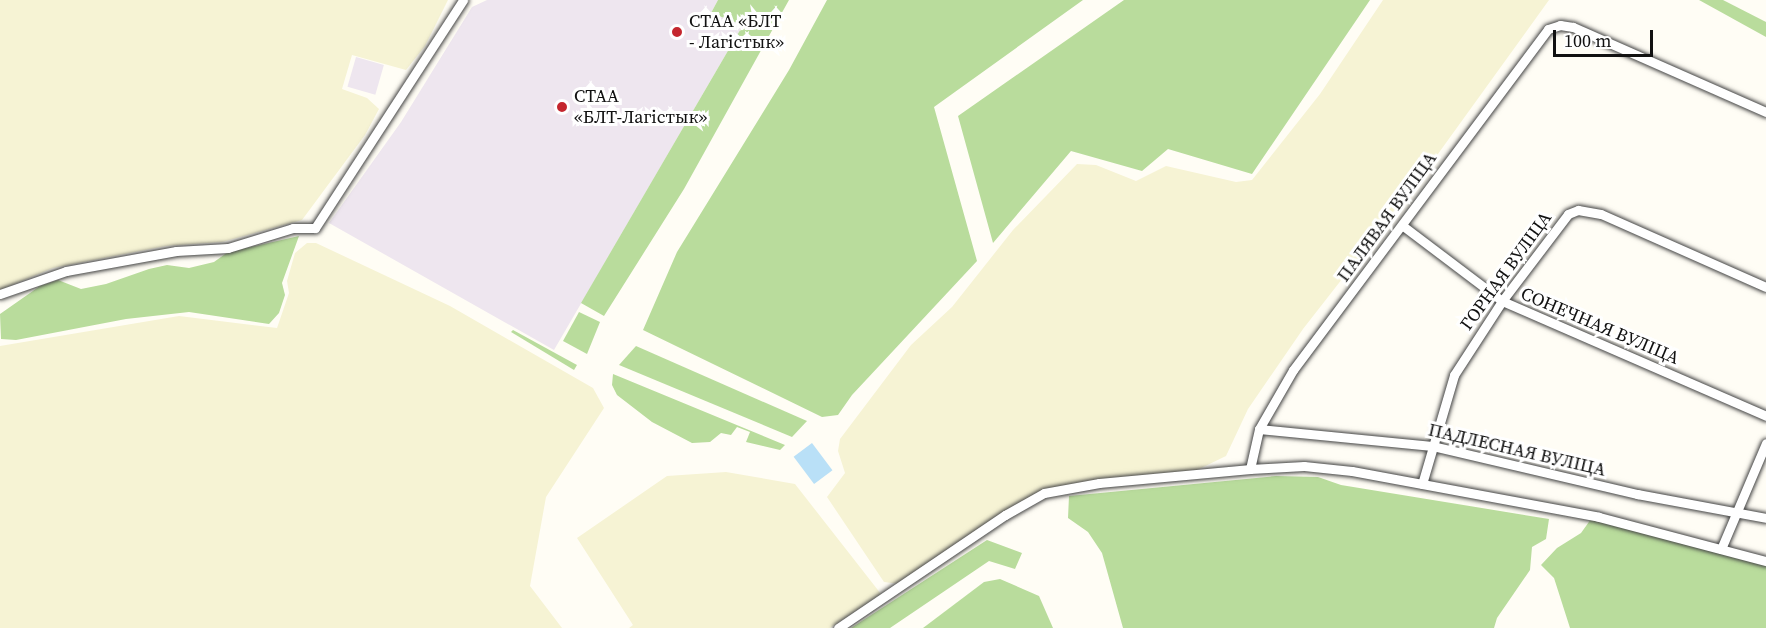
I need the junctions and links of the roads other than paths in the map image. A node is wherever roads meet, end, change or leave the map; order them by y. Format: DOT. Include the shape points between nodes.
graph roads {
  1 [pos="464,0"];
  2 [pos="1766,112"];
  3 [pos="1402,226"];
  4 [pos="1766,287"];
  5 [pos="0,294"];
  6 [pos="1502,301"];
  7 [pos="1766,416"];
  8 [pos="1258,429"];
  9 [pos="1766,443"];
  10 [pos="1431,446"];
  11 [pos="1250,469"];
  12 [pos="1422,484"];
  13 [pos="1735,514"];
  14 [pos="1766,518"];
  15 [pos="1721,549"];
  16 [pos="1766,561"];
  17 [pos="838,628"];
  1 -- 5 [label="street" via="315,228 292,228 228,248 176,251 66,271"];
  2 -- 3 [label="street, ПАЛЯВАЯ ВУЛІЦА" via="1573,27 1560,25 1548,29"];
  3 -- 6 [label="street, СОНЕЧНАЯ ВУЛІЦА"];
  3 -- 8 [label="street, ПАЛЯВАЯ ВУЛІЦА" via="1293,370"];
  4 -- 6 [label="street, ГОРНАЯ ВУЛІЦА" via="1601,214 1578,210 1568,214"];
  6 -- 7 [label="street, СОНЕЧНАЯ ВУЛІЦА"];
  6 -- 10 [label="street, ГОРНАЯ ВУЛІЦА" via="1454,375"];
  8 -- 10 [label="street, ПАДЛЕСНАЯ ВУЛІЦА"];
  8 -- 11 [label="street, ПАЛЯВАЯ ВУЛІЦА"];
  9 -- 13 [label="street"];
  10 -- 12 [label="street, ГОРНАЯ ВУЛІЦА"];
  10 -- 13 [label="street, ПАДЛЕСНАЯ ВУЛІЦА"];
  11 -- 12 [label="street" via="1321,466"];
  11 -- 17 [label="street" via="1044,493"];
  12 -- 15 [label="street" via="1599,517"];
  13 -- 14 [label="street, ПАДЛЕСНАЯ ВУЛІЦА"];
  13 -- 15 [label="street"];
  15 -- 16 [label="street"];
}
